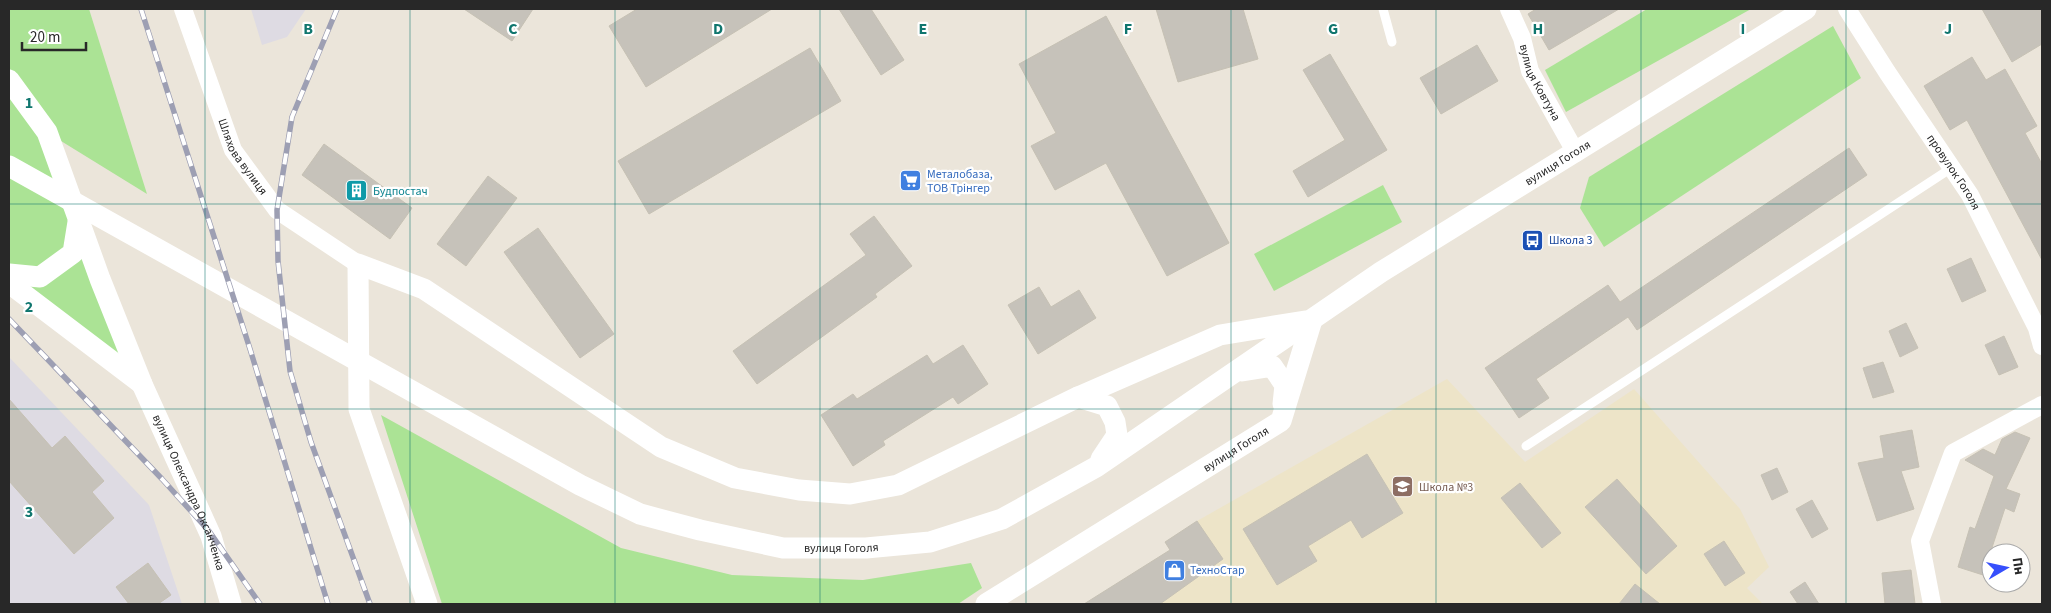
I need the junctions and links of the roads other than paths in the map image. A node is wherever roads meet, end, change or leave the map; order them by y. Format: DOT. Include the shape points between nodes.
graph roads {
  1 [pos="183,9"];
  2 [pos="1383,9"];
  3 [pos="1508,9"];
  4 [pos="1806,9"];
  5 [pos="1847,9"];
  6 [pos="1392,42"];
  7 [pos="9,80"];
  8 [pos="1576,153"];
  9 [pos="9,166"];
  10 [pos="1953,167"];
  11 [pos="78,219"];
  12 [pos="358,264"];
  13 [pos="9,274"];
  14 [pos="9,283"];
  15 [pos="1312,320"];
  16 [pos="2042,346"];
  17 [pos="1238,371"];
  18 [pos="142,384"];
  19 [pos="1078,397"];
  20 [pos="2042,405"];
  21 [pos="1281,422"];
  22 [pos="1526,446"];
  23 [pos="1096,467"];
  24 [pos="231,604"];
  25 [pos="427,604"];
  26 [pos="986,604"];
  27 [pos="1932,604"];
  1 -- 12 [label="street, Шляхова вулиця" via="233,150 277,210"];
  2 -- 6 [label="lane"];
  3 -- 8 [label="street, вулиця Ковтуна" via="1522,38 1530,71"];
  4 -- 8 [label="street, вулиця Гоголя"];
  5 -- 10 [label="street, провулок Гоголя"];
  7 -- 11 [label="street, вулиця Олександра Оксанченка" via="47,132"];
  8 -- 15 [label="street, вулиця Гоголя" via="1382,272"];
  9 -- 23 [label="street, вулиця Гоголя" via="580,485 640,514 783,548 866,548 930,542 1002,519"];
  10 -- 16 [label="street, провулок Гоголя" via="2037,328"];
  10 -- 22 [label="lane"];
  11 -- 13 [label="street" via="73,253 40,277"];
  11 -- 18 [label="street, вулиця Олександра Оксанченка"];
  12 -- 19 [label="street" via="424,289 661,448 735,478 799,490 850,494 898,485"];
  12 -- 25 [label="street" via="359,409"];
  14 -- 18 [label="street"];
  15 -- 17 [label="street, вулиця Гоголя"];
  15 -- 19 [label="street, вулиця Гоголя" via="1220,334"];
  15 -- 21 [label="street, вулиця Гоголя"];
  17 -- 21 [label="street, вулиця Гоголя" via="1272,366 1285,386"];
  17 -- 23 [label="street, вулиця Гоголя"];
  18 -- 24 [label="street, вулиця Олександра Оксанченка" via="211,536"];
  19 -- 23 [label="street, вулиця Гоголя" via="1107,406 1114,422 1117,435"];
  20 -- 27 [label="street" via="1953,453 1920,541"];
  21 -- 26 [label="street, вулиця Гоголя"];
}
